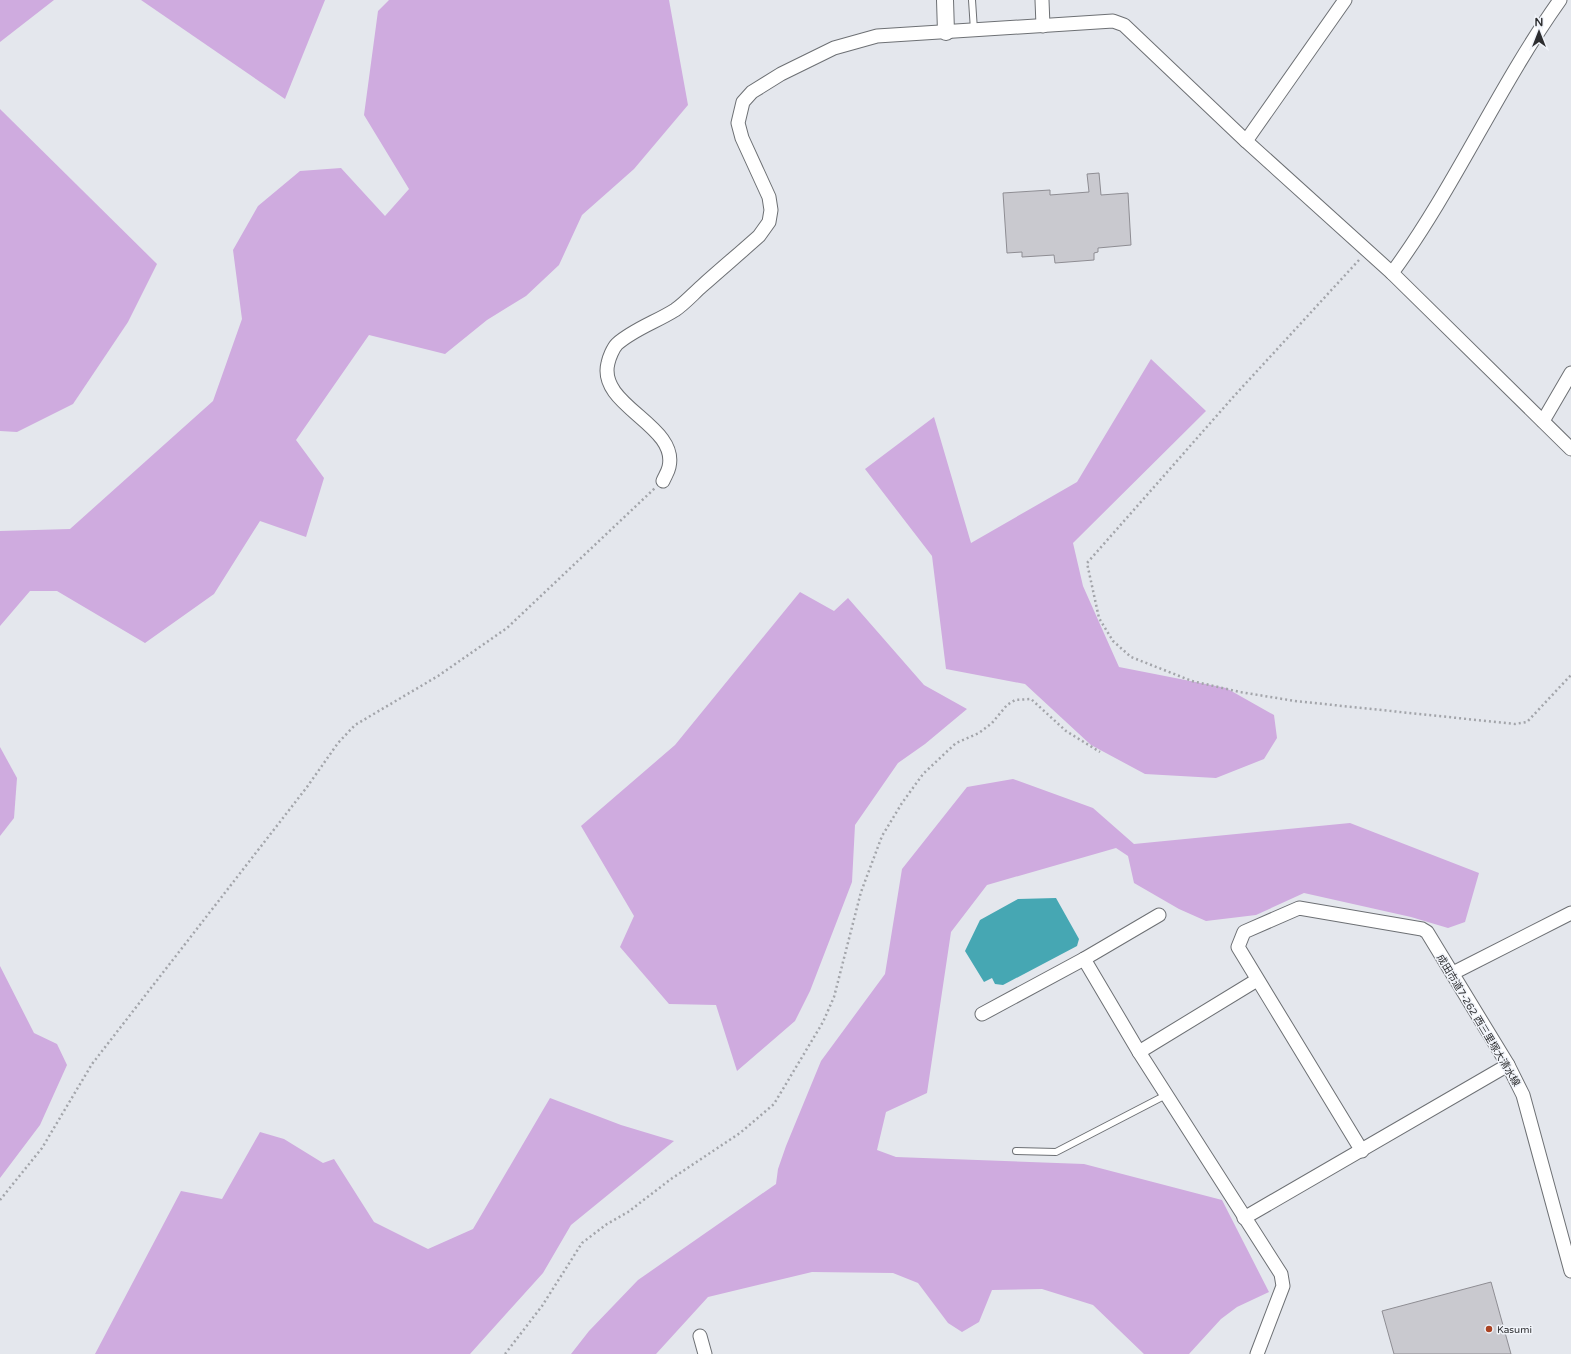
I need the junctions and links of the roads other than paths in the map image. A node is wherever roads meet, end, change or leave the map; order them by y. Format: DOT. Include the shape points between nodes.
graph roads {
  1 [pos="945,0"];
  2 [pos="972,0"];
  3 [pos="1042,0"];
  4 [pos="1345,0"];
  5 [pos="1560,0"];
  6 [pos="1043,26"];
  7 [pos="974,30"];
  8 [pos="946,32"];
  9 [pos="1246,141"];
  10 [pos="1392,273"];
  11 [pos="1571,373"];
  12 [pos="1543,421"];
  13 [pos="1571,449"];
  14 [pos="663,480"];
  15 [pos="1571,913"];
  16 [pos="1159,915"];
  17 [pos="1084,959"];
  18 [pos="1453,973"];
  19 [pos="1257,980"];
  20 [pos="982,1014"];
  21 [pos="1139,1052"];
  22 [pos="1508,1065"];
  23 [pos="1166,1095"];
  24 [pos="1016,1151"];
  25 [pos="1362,1151"];
  26 [pos="1244,1218"];
  27 [pos="1571,1271"];
  28 [pos="700,1336"];
  29 [pos="705,1354"];
  30 [pos="1257,1354"];
  1 -- 8 [label="street"];
  2 -- 7 [label="lane"];
  3 -- 6 [label="street"];
  4 -- 9 [label="street"];
  5 -- 10 [label="street" via="1541,27 1463,161"];
  6 -- 7 [label="street"];
  6 -- 9 [label="street" via="1113,22 1124,25"];
  7 -- 8 [label="street"];
  8 -- 14 [label="street" via="877,36 834,48 781,74 752,92 743,102 738,123 742,138 769,197 769,222 759,236 676,310 616,346 608,362 606,373 618,397 664,442 670,460"];
  9 -- 10 [label="street"];
  10 -- 12 [label="street"];
  11 -- 12 [label="street"];
  12 -- 13 [label="street"];
  15 -- 18 [label="street"];
  16 -- 17 [label="street"];
  17 -- 20 [label="street"];
  17 -- 21 [label="street"];
  18 -- 19 [label="street, 成田市道7-262 西三里塚大清水線" via="1427,932 1422,929 1299,908 1244,932 1238,947"];
  18 -- 22 [label="street, 成田市道7-262 西三里塚大清水線"];
  19 -- 21 [label="street"];
  19 -- 25 [label="street"];
  21 -- 23 [label="street"];
  22 -- 25 [label="street"];
  22 -- 27 [label="street, 成田市道7-262 西三里塚大清水線" via="1524,1095"];
  23 -- 24 [label="lane" via="1056,1152"];
  23 -- 26 [label="street"];
  25 -- 26 [label="street"];
  26 -- 30 [label="street" via="1281,1274 1283,1286"];
  28 -- 29 [label="street"];
}
